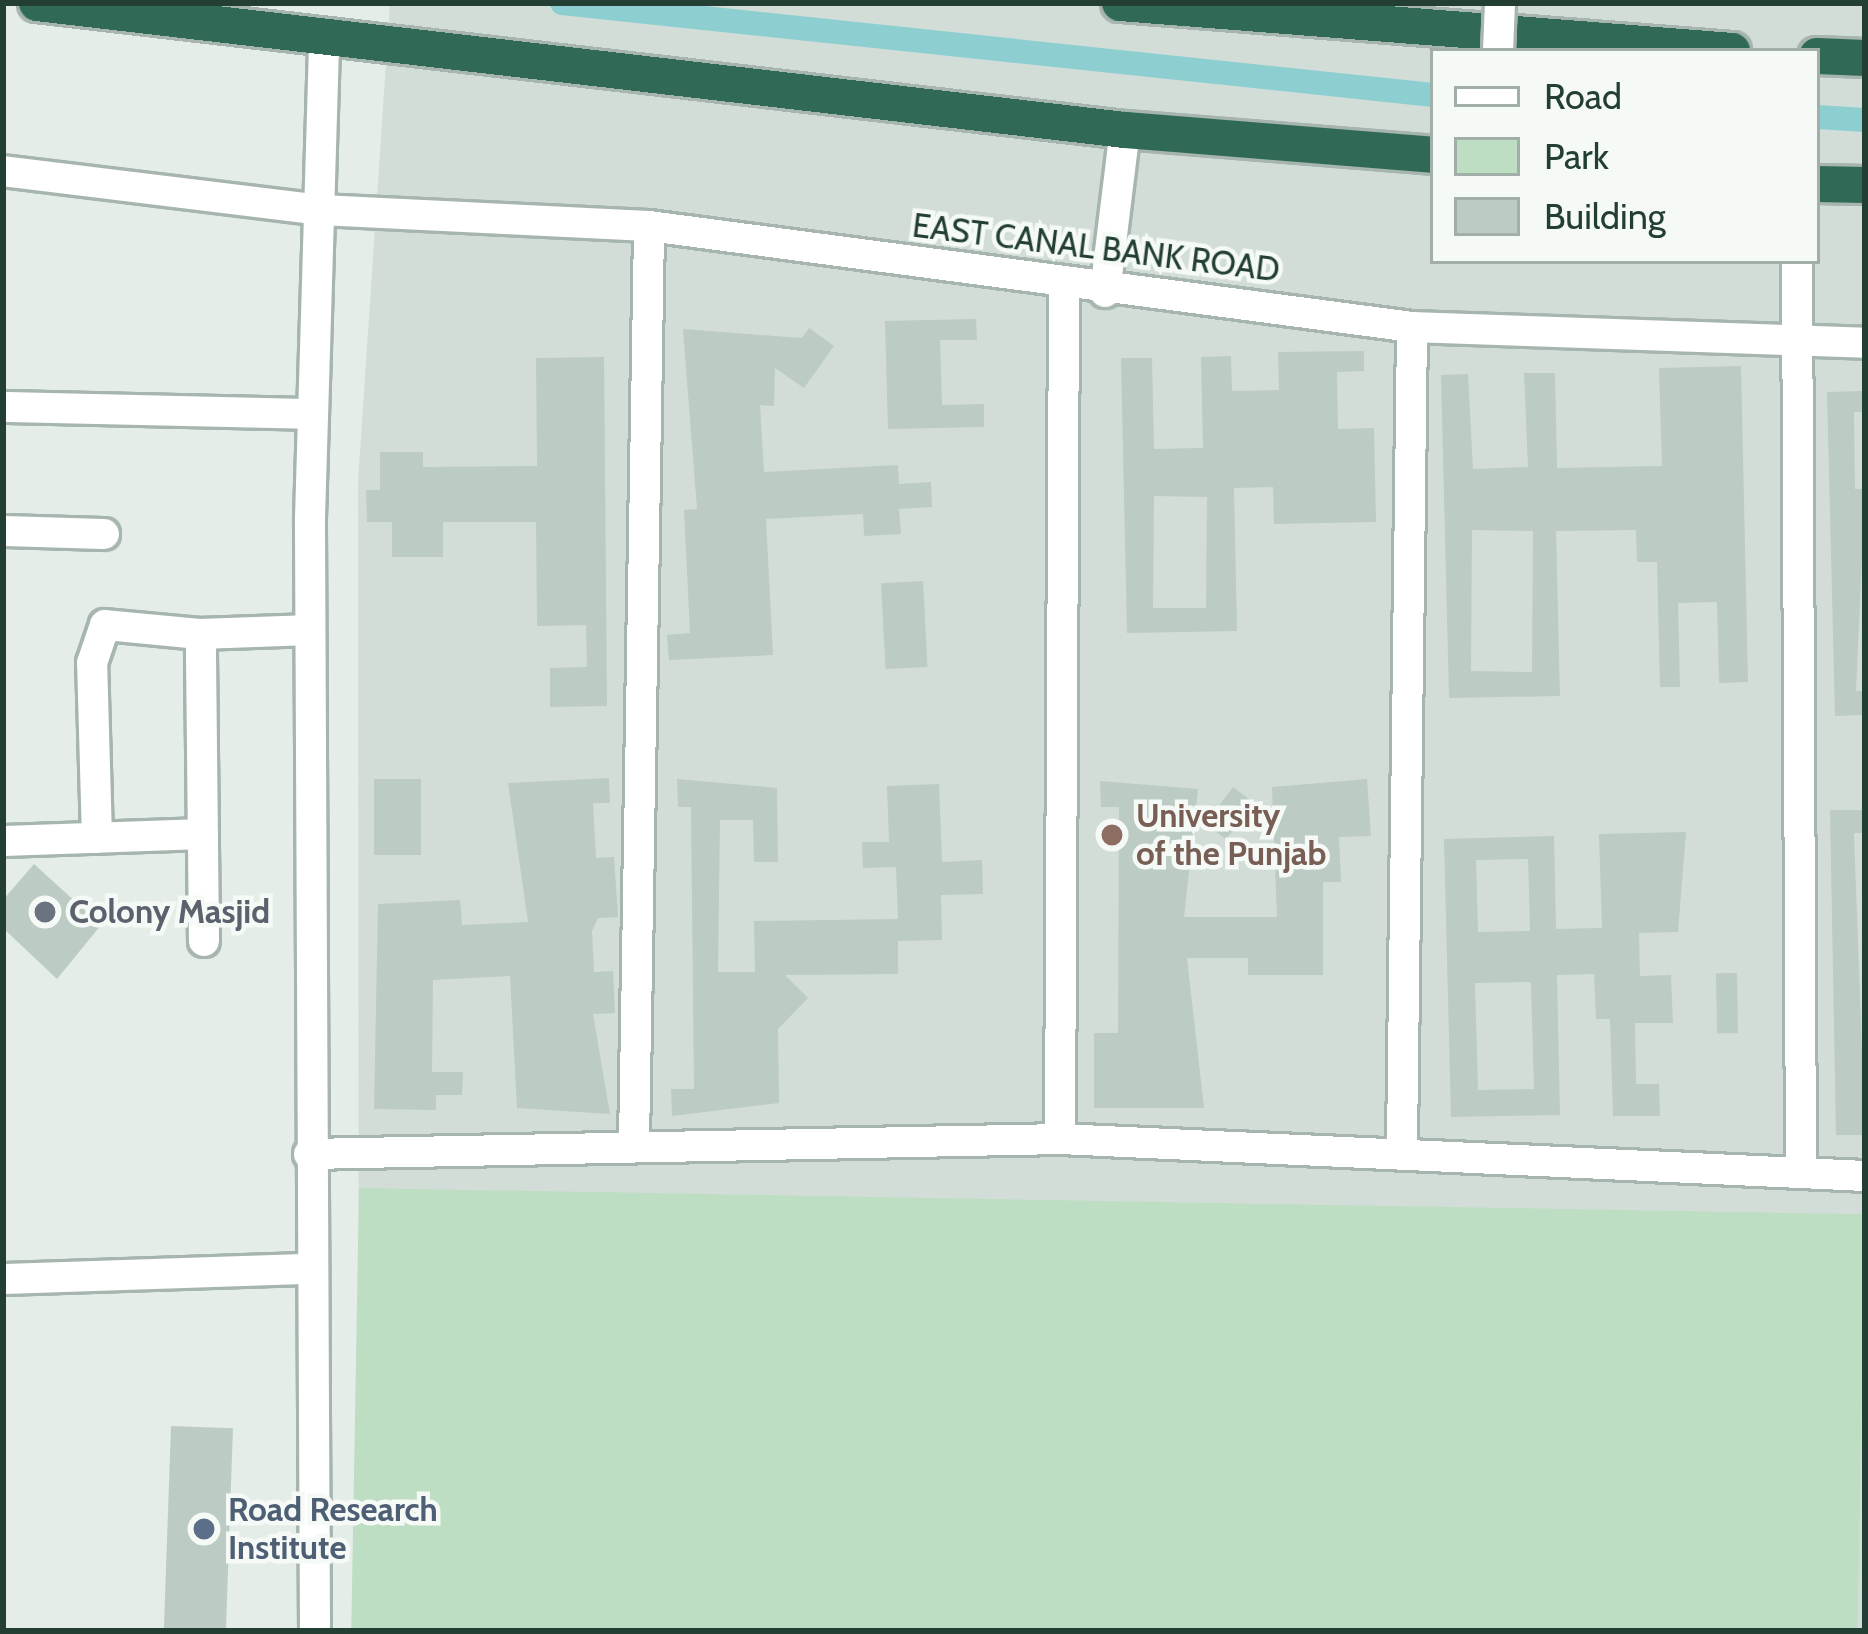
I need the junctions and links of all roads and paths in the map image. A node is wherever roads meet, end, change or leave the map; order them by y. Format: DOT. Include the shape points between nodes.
graph roads {
  1 [pos="37,3"];
  2 [pos="1120,3"];
  3 [pos="1500,3"];
  4 [pos="324,40"];
  5 [pos="1498,48"];
  6 [pos="1694,48"];
  7 [pos="1820,56"];
  8 [pos="1865,58"];
  9 [pos="1125,130"];
  10 [pos="1430,154"];
  11 [pos="3,171"];
  12 [pos="1820,184"];
  13 [pos="1865,185"];
  14 [pos="320,210"];
  15 [pos="649,226"];
  16 [pos="1797,264"];
  17 [pos="1064,286"];
  18 [pos="1105,292"];
  19 [pos="1412,327"];
  20 [pos="1792,343"];
  21 [pos="1865,343"];
  22 [pos="3,407"];
  23 [pos="313,414"];
  24 [pos="3,531"];
  25 [pos="104,534"];
  26 [pos="310,630"];
  27 [pos="201,634"];
  28 [pos="203,834"];
  29 [pos="97,838"];
  30 [pos="3,841"];
  31 [pos="204,941"];
  32 [pos="1060,1139"];
  33 [pos="634,1144"];
  34 [pos="1402,1146"];
  35 [pos="309,1154"];
  36 [pos="1801,1172"];
  37 [pos="1865,1176"];
  38 [pos="311,1269"];
  39 [pos="3,1279"];
  40 [pos="315,1631"];
  1 -- 4 [label="highway"];
  2 -- 6 [label="highway"];
  3 -- 5 [label="street, bridge"];
  4 -- 9 [label="highway"];
  4 -- 14 [label="street"];
  7 -- 8 [label="highway"];
  9 -- 10 [label="highway"];
  9 -- 18 [label="street"];
  11 -- 14 [label="street, EAST CANAL BANK ROAD"];
  12 -- 13 [label="highway"];
  14 -- 15 [label="street, EAST CANAL BANK ROAD"];
  14 -- 23 [label="street"];
  15 -- 17 [label="street, EAST CANAL BANK ROAD"];
  15 -- 33 [label="street"];
  16 -- 20 [label="street"];
  17 -- 18 [label="street, EAST CANAL BANK ROAD"];
  17 -- 32 [label="street"];
  18 -- 19 [label="street, EAST CANAL BANK ROAD"];
  19 -- 20 [label="street, EAST CANAL BANK ROAD"];
  19 -- 34 [label="street"];
  20 -- 21 [label="street, EAST CANAL BANK ROAD"];
  20 -- 36 [label="street"];
  22 -- 23 [label="street"];
  23 -- 26 [label="street"];
  24 -- 25 [label="street"];
  26 -- 27 [label="street"];
  26 -- 35 [label="street"];
  27 -- 28 [label="street"];
  27 -- 29 [label="street" via="105,625 92,663"];
  28 -- 29 [label="street"];
  28 -- 31 [label="street"];
  29 -- 30 [label="street"];
  32 -- 33 [label="street"];
  32 -- 34 [label="street"];
  33 -- 35 [label="street"];
  34 -- 36 [label="street"];
  35 -- 38 [label="street"];
  36 -- 37 [label="street"];
  38 -- 39 [label="street"];
  38 -- 40 [label="street"];
}
